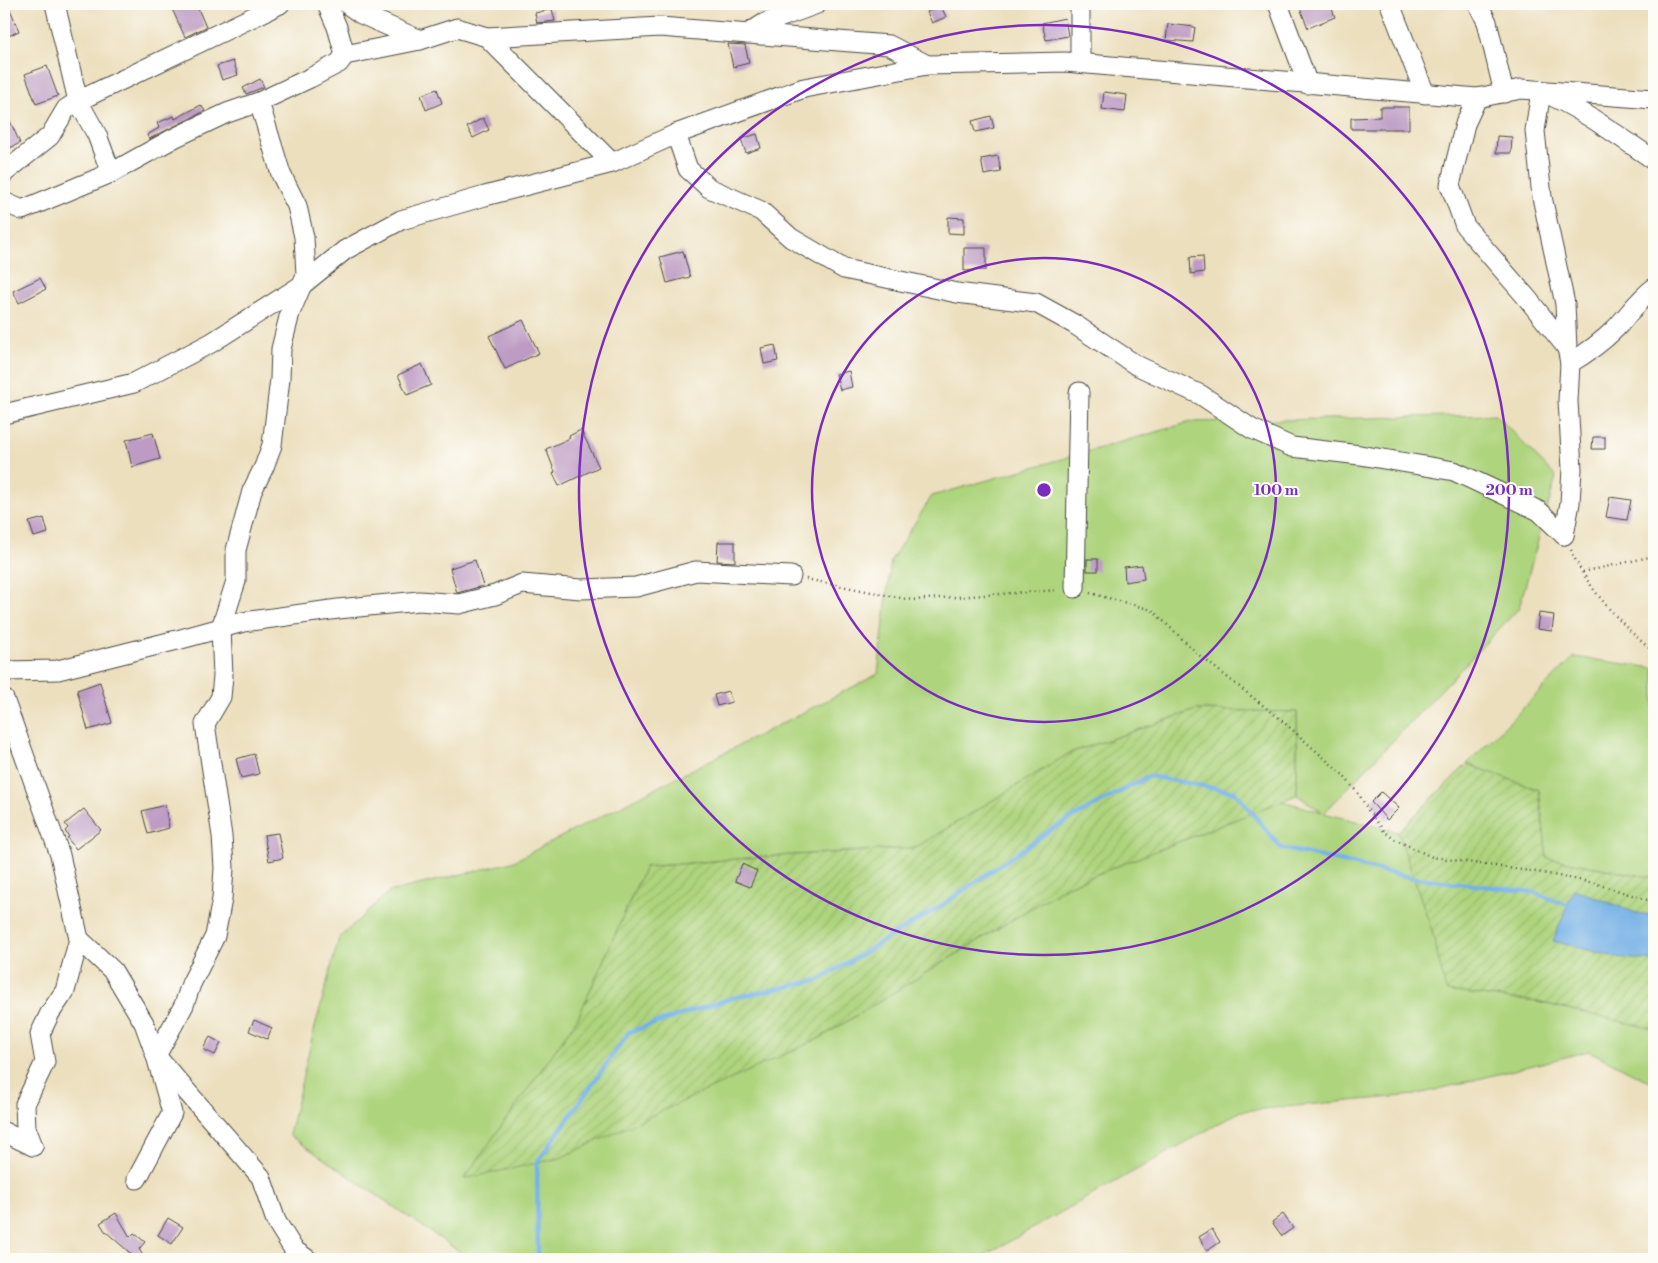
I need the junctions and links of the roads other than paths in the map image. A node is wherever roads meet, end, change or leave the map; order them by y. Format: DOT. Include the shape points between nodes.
graph roads {
  1 [pos="54,4"];
  2 [pos="280,4"];
  3 [pos="328,4"];
  4 [pos="347,4"];
  5 [pos="817,4"];
  6 [pos="1080,4"];
  7 [pos="1278,4"];
  8 [pos="1390,4"];
  9 [pos="1478,4"];
  10 [pos="747,34"];
  11 [pos="487,38"];
  12 [pos="420,40"];
  13 [pos="345,55"];
  14 [pos="1080,63"];
  15 [pos="927,65"];
  16 [pos="1308,84"];
  17 [pos="1541,91"];
  18 [pos="1504,93"];
  19 [pos="1425,94"];
  20 [pos="1477,98"];
  21 [pos="1654,99"];
  22 [pos="78,101"];
  23 [pos="259,102"];
  24 [pos="676,134"];
  25 [pos="1654,160"];
  26 [pos="612,163"];
  27 [pos="4,173"];
  28 [pos="111,173"];
  29 [pos="4,202"];
  30 [pos="302,285"];
  31 [pos="1654,288"];
  32 [pos="1568,356"];
  33 [pos="1079,392"];
  34 [pos="4,414"];
  35 [pos="791,576"];
  36 [pos="1075,588"];
  37 [pos="221,628"];
  38 [pos="4,672"];
  39 [pos="4,699"];
  40 [pos="80,939"];
  41 [pos="156,1056"];
  42 [pos="4,1132"];
  43 [pos="137,1179"];
  44 [pos="307,1259"];
  1 -- 22 [label="street"];
  2 -- 22 [label="street"];
  3 -- 13 [label="street"];
  4 -- 12 [label="street" via="361,14"];
  5 -- 10 [label="street" via="765,23"];
  6 -- 14 [label="street"];
  7 -- 16 [label="street"];
  8 -- 19 [label="street"];
  9 -- 18 [label="street" via="1487,22"];
  10 -- 11 [label="street" via="660,27"];
  10 -- 15 [label="street" via="890,45"];
  11 -- 12 [label="street" via="457,28"];
  11 -- 26 [label="street"];
  12 -- 13 [label="street"];
  13 -- 23 [label="street" via="339,63"];
  14 -- 15 [label="street"];
  14 -- 16 [label="street"];
  15 -- 24 [label="street" via="804,88"];
  16 -- 19 [label="street"];
  17 -- 18 [label="street" via="1521,89"];
  17 -- 21 [label="street"];
  17 -- 25 [label="street" via="1596,120"];
  17 -- 32 [label="street" via="1535,131 1542,197 1565,304"];
  18 -- 20 [label="street"];
  19 -- 20 [label="street"];
  20 -- 32 [label="street" via="1465,124 1450,185 1465,226 1527,298"];
  22 -- 27 [label="street" via="66,109 50,136"];
  22 -- 28 [label="street" via="97,135"];
  23 -- 28 [label="street" via="174,138"];
  23 -- 30 [label="street" via="282,174 297,206 304,237 306,275"];
  24 -- 26 [label="street"];
  24 -- 32 [label="street" via="688,169 709,188 761,211 791,238 844,269 957,293 1036,303 1136,365 1202,395 1252,429 1292,447 1454,471 1539,511 1564,535 1572,469"];
  26 -- 30 [label="street" via="400,220 345,250"];
  28 -- 29 [label="street" via="22,210"];
  30 -- 34 [label="street" via="212,342 134,383"];
  30 -- 37 [label="street" via="290,313 281,349 272,445 252,491 236,550 236,581"];
  31 -- 32 [label="street" via="1593,350"];
  33 -- 36 [label="street"];
  35 -- 37 [label="street" via="696,571 636,588 581,589 522,584 459,604 401,602 243,622"];
  37 -- 38 [label="street" via="58,670"];
  37 -- 41 [label="street" via="221,697 205,724 222,836 222,899 215,936 184,1005"];
  39 -- 40 [label="street" via="60,855"];
  40 -- 41 [label="street" via="113,971 144,1023"];
  40 -- 42 [label="street" via="65,991 40,1034 45,1062 25,1104 26,1128 33,1146"];
  41 -- 43 [label="street" via="172,1113"];
  41 -- 44 [label="street" via="261,1177 276,1221 294,1250"];
}
